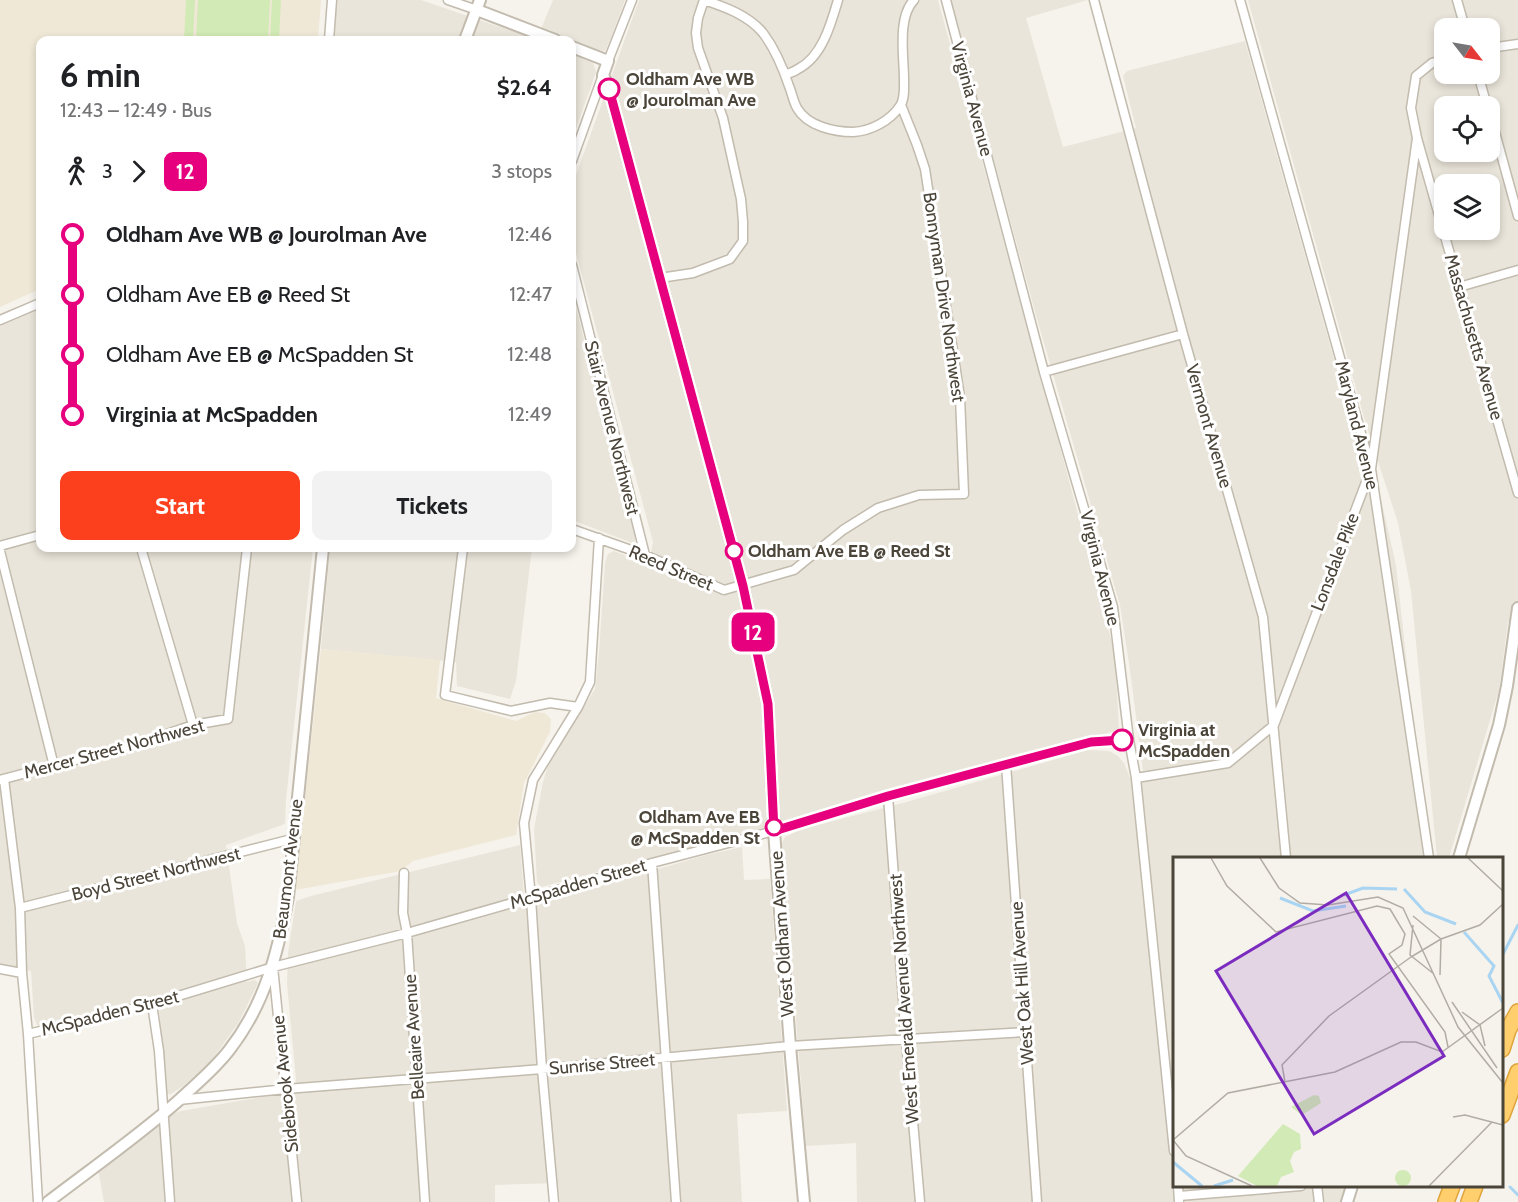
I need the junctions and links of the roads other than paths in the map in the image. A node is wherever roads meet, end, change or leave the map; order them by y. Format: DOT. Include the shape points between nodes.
graph roads {
  1 [pos="332,0"];
  2 [pos="448,0"];
  3 [pos="632,0"];
  4 [pos="704,0"];
  5 [pos="838,0"];
  6 [pos="914,0"];
  7 [pos="946,0"];
  8 [pos="1094,0"];
  9 [pos="1240,0"];
  10 [pos="1457,0"];
  11 [pos="478,5"];
  12 [pos="1462,18"];
  13 [pos="329,36"];
  14 [pos="466,36"];
  15 [pos="546,36"];
  16 [pos="1518,45"];
  17 [pos="1500,47"];
  18 [pos="576,49"];
  19 [pos="608,61"];
  20 [pos="1434,62"];
  21 [pos="603,75"];
  22 [pos="785,75"];
  23 [pos="901,105"];
  24 [pos="1417,138"];
  25 [pos="576,150"];
  26 [pos="1500,150"];
  27 [pos="1518,216"];
  28 [pos="1518,270"];
  29 [pos="660,279"];
  30 [pos="576,281"];
  31 [pos="1459,287"];
  32 [pos="36,305"];
  33 [pos="0,320"];
  34 [pos="1182,334"];
  35 [pos="1044,372"];
  36 [pos="1371,469"];
  37 [pos="1518,493"];
  38 [pos="964,494"];
  39 [pos="576,530"];
  40 [pos="36,537"];
  41 [pos="598,538"];
  42 [pos="0,546"];
  43 [pos="0,551"];
  44 [pos="142,552"];
  45 [pos="247,552"];
  46 [pos="323,552"];
  47 [pos="462,552"];
  48 [pos="645,555"];
  49 [pos="743,586"];
  50 [pos="1518,608"];
  51 [pos="578,707"];
  52 [pos="1274,724"];
  53 [pos="193,725"];
  54 [pos="1129,740"];
  55 [pos="1006,765"];
  56 [pos="54,766"];
  57 [pos="1136,778"];
  58 [pos="2,780"];
  59 [pos="888,796"];
  60 [pos="774,831"];
  61 [pos="292,839"];
  62 [pos="1287,857"];
  63 [pos="1429,857"];
  64 [pos="1459,857"];
  65 [pos="652,863"];
  66 [pos="404,873"];
  67 [pos="531,898"];
  68 [pos="20,908"];
  69 [pos="407,933"];
  70 [pos="273,967"];
  71 [pos="0,969"];
  72 [pos="22,973"];
  73 [pos="152,1004"];
  74 [pos="1518,1011"];
  75 [pos="1025,1032"];
  76 [pos="28,1034"];
  77 [pos="906,1040"];
  78 [pos="790,1046"];
  79 [pos="1503,1046"];
  80 [pos="665,1058"];
  81 [pos="542,1069"];
  82 [pos="1518,1072"];
  83 [pos="417,1078"];
  84 [pos="286,1089"];
  85 [pos="178,1100"];
  86 [pos="1503,1112"];
  87 [pos="164,1113"];
  88 [pos="1173,1141"];
  89 [pos="1284,1187"];
  90 [pos="1317,1187"];
  91 [pos="1351,1187"];
  92 [pos="1451,1187"];
  93 [pos="1474,1187"];
  94 [pos="1179,1199"];
  95 [pos="38,1202"];
  96 [pos="48,1202"];
  97 [pos="170,1202"];
  98 [pos="297,1202"];
  99 [pos="425,1202"];
  100 [pos="554,1202"];
  101 [pos="675,1202"];
  102 [pos="804,1202"];
  103 [pos="920,1202"];
  104 [pos="1037,1202"];
  105 [pos="1319,1202"];
  106 [pos="1347,1202"];
  107 [pos="1446,1202"];
  108 [pos="1469,1202"];
  1 -- 13 [label="street"];
  2 -- 11 [label="street"];
  3 -- 19 [label="street"];
  4 -- 22 [label="street" via="735,12 762,32"];
  4 -- 29 [label="street" via="696,33 698,48 723,117 739,189 743,241 730,259 693,273"];
  5 -- 22 [label="street" via="824,41 800,69"];
  6 -- 23 [label="street" via="903,22"];
  7 -- 35 [label="street, Virginia Avenue"];
  8 -- 34 [label="street, Vermont Avenue"];
  9 -- 36 [label="street, Maryland Avenue"];
  10 -- 12 [label="street"];
  11 -- 14 [label="street"];
  11 -- 15 [label="street"];
  16 -- 17 [label="street"];
  18 -- 19 [label="street"];
  19 -- 21 [label="street"];
  20 -- 24 [label="street, Massachusetts Avenue" via="1416,76 1410,108"];
  21 -- 25 [label="street"];
  21 -- 29 [label="street, West Oldham Avenue"];
  22 -- 23 [label="street" via="804,118 831,130 870,129"];
  23 -- 38 [label="street, Bonnyman Drive Northwest" via="925,169 960,397"];
  24 -- 31 [label="street, Massachusetts Avenue"];
  24 -- 36 [label="street, Lonsdale Pike"];
  26 -- 27 [label="street"];
  28 -- 31 [label="street"];
  29 -- 49 [label="street, West Oldham Avenue"];
  30 -- 48 [label="street, Stair Avenue Northwest"];
  31 -- 37 [label="street, Massachusetts Avenue"];
  32 -- 33 [label="street"];
  34 -- 35 [label="street"];
  34 -- 52 [label="street, Vermont Avenue" via="1263,617"];
  35 -- 54 [label="street, Virginia Avenue" via="1113,607"];
  36 -- 52 [label="street, Lonsdale Pike"];
  36 -- 63 [label="street, Maryland Avenue"];
  38 -- 49 [label="street, Reed Street" via="919,495 878,508 843,530 794,570"];
  39 -- 41 [label="street, Reed Street"];
  40 -- 42 [label="street"];
  41 -- 48 [label="street, Reed Street"];
  41 -- 51 [label="street" via="590,682"];
  43 -- 56 [label="street"];
  44 -- 53 [label="street"];
  45 -- 53 [label="street, Mercer Street Northwest" via="228,719"];
  46 -- 61 [label="street, Beaumont Avenue"];
  47 -- 51 [label="street" via="445,695 511,711 550,703"];
  48 -- 49 [label="street, Reed Street" via="724,591"];
  49 -- 60 [label="street, West Oldham Avenue" via="768,704"];
  50 -- 64 [label="street" via="1499,725"];
  51 -- 67 [label="street" via="533,780 524,823"];
  52 -- 57 [label="street, Lonsdale Pike" via="1228,763"];
  52 -- 62 [label="street, Vermont Avenue"];
  53 -- 56 [label="street, Mercer Street Northwest"];
  54 -- 55 [label="street, McSpadden Street" via="1091,742"];
  54 -- 57 [label="street, Virginia Avenue"];
  55 -- 59 [label="street, McSpadden Street"];
  55 -- 75 [label="street, West Oak Hill Avenue"];
  56 -- 58 [label="street, Mercer Street Northwest"];
  57 -- 88 [label="street, Virginia Avenue"];
  58 -- 68 [label="street"];
  59 -- 60 [label="street, McSpadden Street"];
  59 -- 77 [label="street, West Emerald Avenue Northwest"];
  60 -- 65 [label="street, McSpadden Street"];
  60 -- 78 [label="street, West Oldham Avenue"];
  61 -- 68 [label="street, Boyd Street Northwest"];
  61 -- 70 [label="street, Beaumont Avenue" via="288,897"];
  65 -- 67 [label="street, McSpadden Street"];
  65 -- 80 [label="street"];
  66 -- 69 [label="street, Belleaire Avenue"];
  67 -- 69 [label="street, McSpadden Street"];
  67 -- 81 [label="street"];
  68 -- 72 [label="street"];
  69 -- 70 [label="street, McSpadden Street"];
  69 -- 83 [label="street, Belleaire Avenue"];
  70 -- 73 [label="street, McSpadden Street"];
  70 -- 84 [label="street, Sidebrook Avenue"];
  70 -- 85 [label="street, Beaumont Avenue" via="231,1049"];
  71 -- 72 [label="street"];
  72 -- 76 [label="street"];
  73 -- 76 [label="street, McSpadden Street"];
  73 -- 87 [label="street"];
  74 -- 79 [label="highway"];
  75 -- 77 [label="street, Sunrise Street"];
  75 -- 104 [label="street, West Oak Hill Avenue"];
  76 -- 95 [label="street"];
  77 -- 78 [label="street, Sunrise Street"];
  77 -- 103 [label="street, West Emerald Avenue Northwest"];
  78 -- 80 [label="street, Sunrise Street"];
  78 -- 102 [label="street, West Oldham Avenue"];
  80 -- 81 [label="street, Sunrise Street"];
  80 -- 101 [label="street"];
  81 -- 83 [label="street, Sunrise Street"];
  81 -- 100 [label="street"];
  82 -- 86 [label="highway"];
  83 -- 84 [label="street, Sunrise Street"];
  83 -- 99 [label="street, Belleaire Avenue"];
  84 -- 85 [label="street, Sunrise Street"];
  84 -- 98 [label="street, Sidebrook Avenue"];
  85 -- 87 [label="street, Beaumont Avenue"];
  87 -- 96 [label="street, Beaumont Avenue"];
  87 -- 97 [label="street"];
  89 -- 94 [label="street"];
  90 -- 105 [label="street"];
  91 -- 106 [label="street"];
  92 -- 107 [label="highway"];
  93 -- 108 [label="highway"];
}
